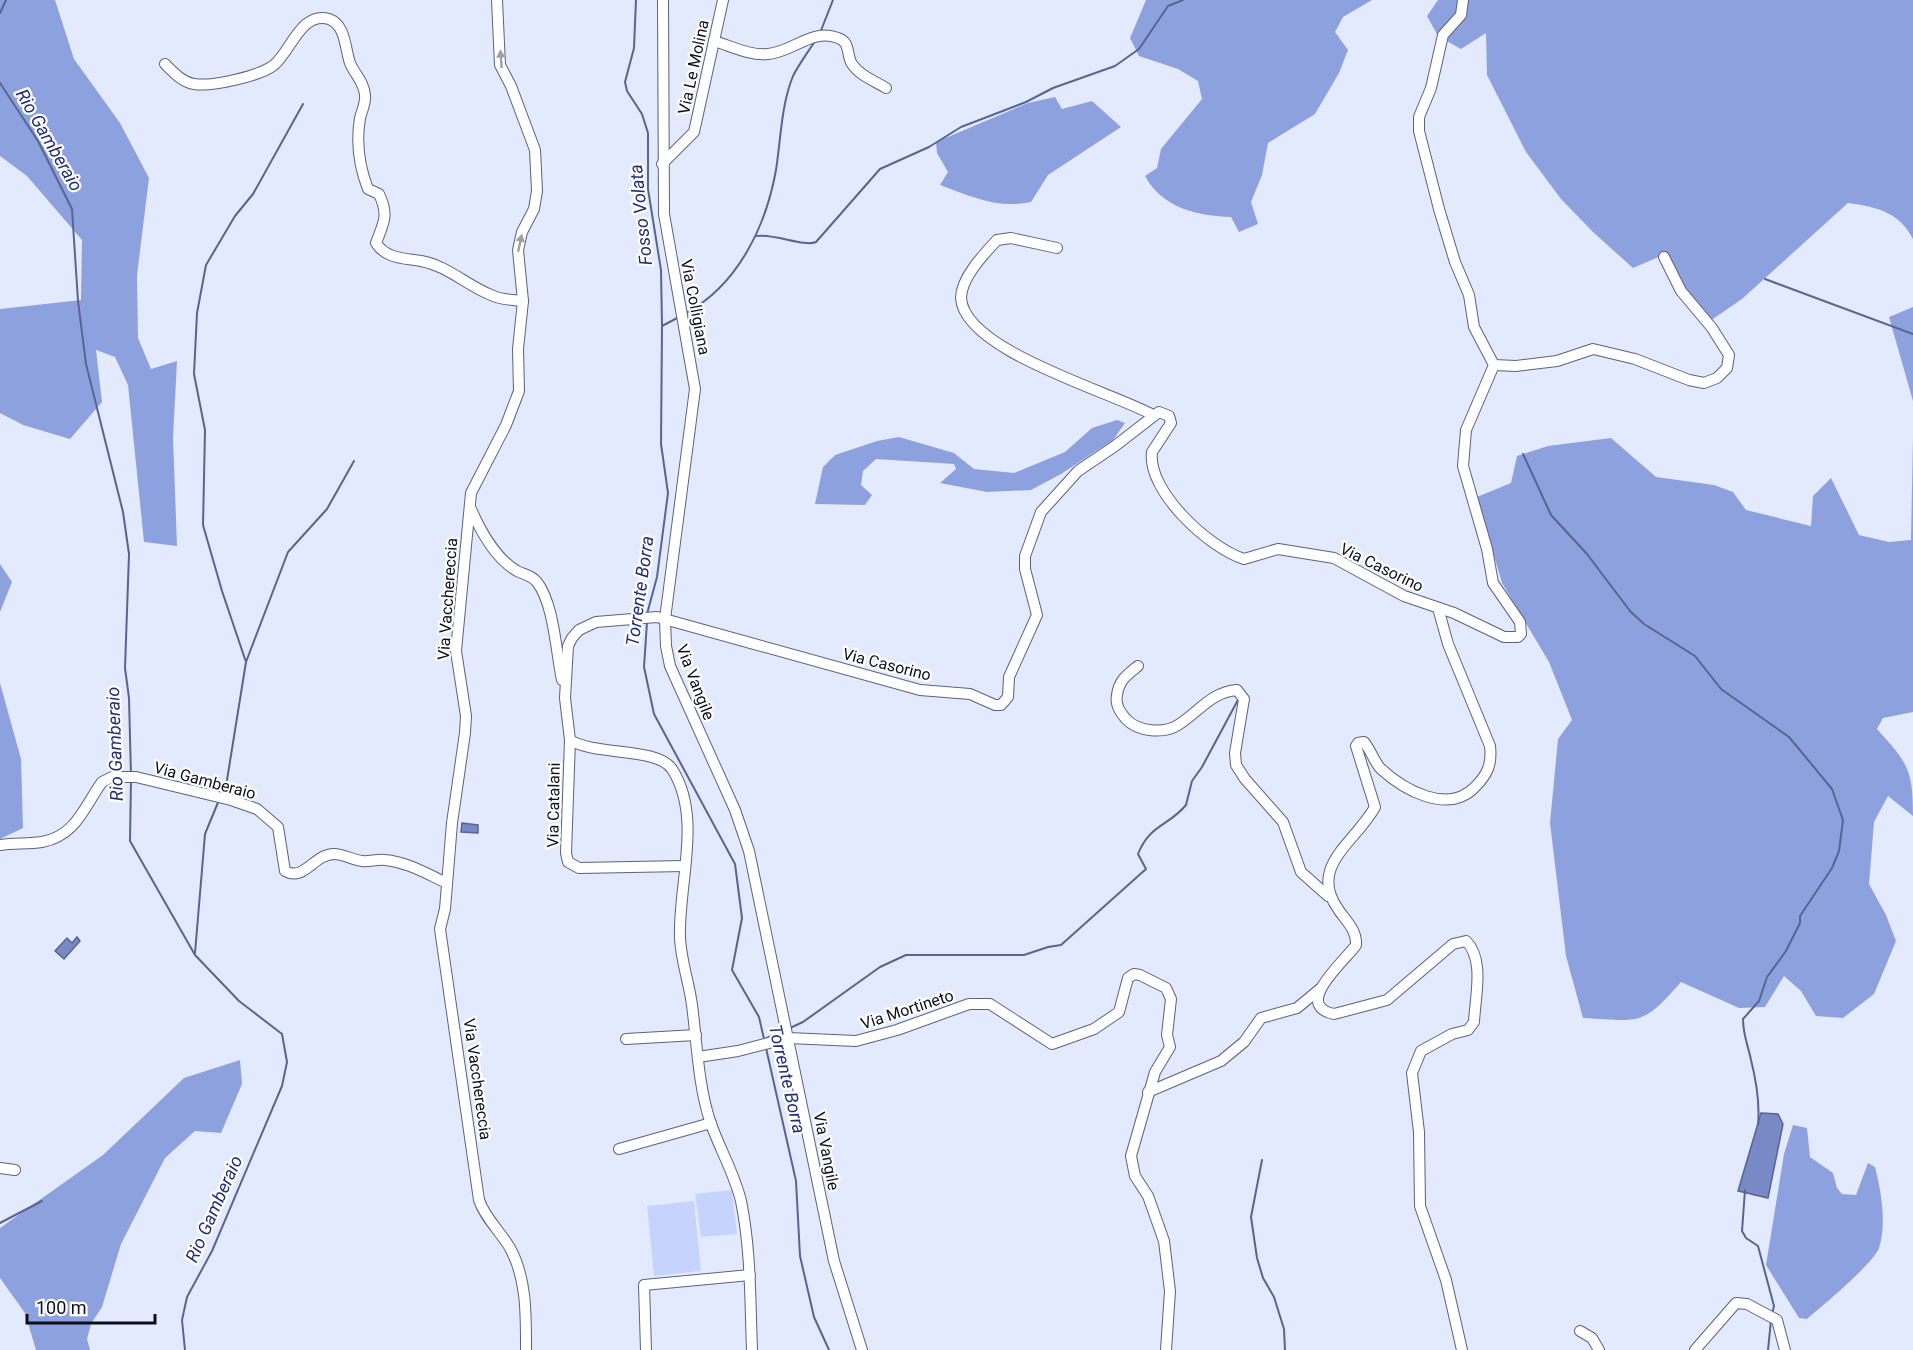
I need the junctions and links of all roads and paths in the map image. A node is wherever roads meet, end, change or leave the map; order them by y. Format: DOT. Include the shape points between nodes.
graph roads {
  1 [pos="497,0"];
  2 [pos="663,0"];
  3 [pos="723,0"];
  4 [pos="1463,0"];
  5 [pos="714,40"];
  6 [pos="165,64"];
  7 [pos="886,88"];
  8 [pos="663,164"];
  9 [pos="1057,248"];
  10 [pos="1664,258"];
  11 [pos="523,301"];
  12 [pos="1494,365"];
  13 [pos="1153,415"];
  14 [pos="470,508"];
  15 [pos="1438,608"];
  16 [pos="661,618"];
  17 [pos="1138,666"];
  18 [pos="565,698"];
  19 [pos="570,740"];
  20 [pos="0,845"];
  21 [pos="684,866"];
  22 [pos="447,883"];
  23 [pos="1331,898"];
  24 [pos="1320,989"];
  25 [pos="696,1035"];
  26 [pos="788,1038"];
  27 [pos="626,1040"];
  28 [pos="698,1057"];
  29 [pos="1148,1092"];
  30 [pos="711,1123"];
  31 [pos="619,1149"];
  32 [pos="0,1168"];
  33 [pos="15,1170"];
  34 [pos="750,1275"];
  35 [pos="1580,1331"];
  36 [pos="526,1350"];
  37 [pos="646,1350"];
  38 [pos="752,1350"];
  39 [pos="862,1350"];
  40 [pos="1166,1350"];
  41 [pos="1462,1350"];
  42 [pos="1599,1350"];
  43 [pos="1695,1350"];
  44 [pos="1785,1350"];
  11 -- 1 [label="street, Via Vacchereccia, one-way" via="518,250 535,204 537,161 525,121 500,65"];
  2 -- 8 [label="street, Via Colligiana"];
  3 -- 5 [label="street, Via Le Molina"];
  4 -- 12 [label="street" via="1461,15 1443,35 1431,88 1419,117 1419,131 1455,262 1469,296 1473,327"];
  5 -- 7 [label="street" via="752,53 769,54 811,37 840,38 847,44 851,63 859,72"];
  5 -- 8 [label="street, Via Le Molina" via="694,132"];
  6 -- 11 [label="street" via="179,78 194,84 254,75 274,65 310,21 332,20 340,29 350,63 364,86 366,99 360,118 358,153 368,189 379,194 383,202 385,225 376,243 393,256 450,270 493,296"];
  8 -- 16 [label="street, Via Colligiana" via="664,214 695,380 695,401"];
  9 -- 13 [label="street" via="1011,238 997,240 964,284 966,314 981,331 1015,353 1058,376"];
  10 -- 12 [label="street" via="1681,291 1729,355 1727,368 1717,378 1704,383 1689,380 1635,359 1593,349 1557,361"];
  11 -- 14 [label="street, Via Vacchereccia" via="519,391 506,425 474,484"];
  12 -- 15 [label="street, Via Casorino" via="1466,430 1463,466 1493,584 1520,622 1521,634 1512,639 1504,637"];
  13 -- 15 [label="street, Via Casorino" via="1165,413 1171,423 1152,452 1158,484 1210,543 1244,560 1278,549 1334,558 1404,596"];
  13 -- 16 [label="street, Via Casorino" via="1078,471 1041,512 1025,556 1037,615 1008,677 1008,697 1001,705 970,694 920,690"];
  14 -- 18 [label="street" via="479,528 496,549 517,571 532,577 544,594"];
  14 -- 22 [label="street, Via Vacchereccia" via="456,651 465,733"];
  15 -- 23 [label="street" via="1448,644 1490,746 1491,761 1485,777 1468,795 1438,799 1422,796 1405,786 1379,767 1364,742 1358,743 1375,807 1331,866 1326,886"];
  16 -- 18 [label="street" via="596,622 579,630 568,646"];
  16 -- 26 [label="street, Via Vangile" via="670,666 735,810 749,851"];
  17 -- 23 [label="street" via="1120,681 1116,698 1119,711 1130,723 1144,729 1177,726 1225,691 1237,690 1242,694 1236,765 1283,822 1300,873"];
  18 -- 19 [label="street"];
  19 -- 21 [label="street" via="598,750 653,756 670,767 686,809"];
  19 -- 21 [label="street, Via Catalani" via="568,862 579,868"];
  20 -- 22 [label="street, Via Gamberaio" via="42,842 61,836 76,824 102,782 124,776 257,809 278,827 282,861 285,871 292,875 298,875 323,856 336,853 363,861 405,864"];
  21 -- 25 [label="street" via="680,936"];
  22 -- 36 [label="street, Via Vacchereccia" via="441,937 479,1200 516,1263 525,1301"];
  23 -- 24 [label="street" via="1355,932 1356,945"];
  24 -- 29 [label="street" via="1297,1008 1262,1018 1244,1042 1221,1061"];
  24 -- 41 [label="street" via="1321,1008 1334,1014 1387,1000 1453,944 1466,941 1473,948 1477,961 1474,1022 1468,1030 1421,1051 1412,1073 1419,1132 1420,1206 1446,1280"];
  25 -- 27 [label="street"];
  25 -- 28 [label="street"];
  26 -- 28 [label="street, Via Mortineto"];
  26 -- 29 [label="street, Via Mortineto" via="856,1041 969,1004 990,1004 1052,1044 1094,1029 1119,1012 1128,978 1140,975 1166,988 1171,999 1167,1035 1170,1047"];
  26 -- 39 [label="street, Via Vangile" via="834,1261"];
  28 -- 30 [label="street"];
  29 -- 40 [label="street, Via Mortineto" via="1131,1156 1164,1241 1170,1291"];
  30 -- 31 [label="street"];
  30 -- 34 [label="street" via="740,1198"];
  32 -- 33 [label="street"];
  34 -- 37 [label="street" via="644,1285"];
  34 -- 38 [label="street"];
  35 -- 42 [label="street" via="1592,1338"];
  43 -- 44 [label="street" via="1736,1303 1747,1304 1777,1320"];
}
